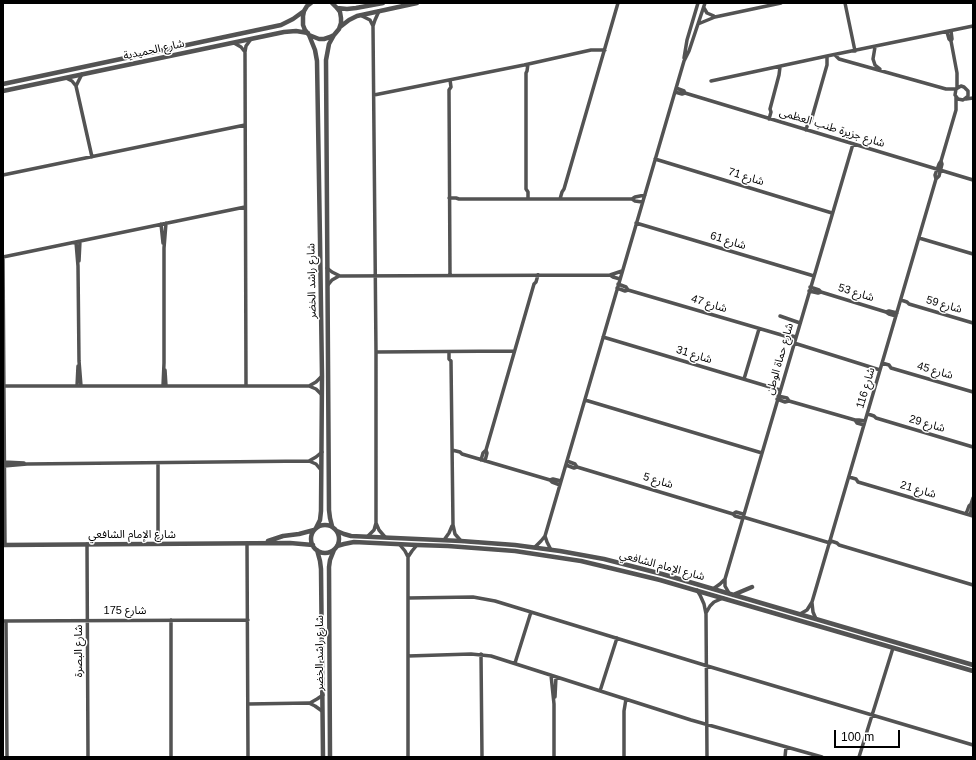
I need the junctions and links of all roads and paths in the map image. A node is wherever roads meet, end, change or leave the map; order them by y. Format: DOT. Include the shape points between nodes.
graph roads {
  1 [pos="332,3"];
  2 [pos="383,3"];
  3 [pos="417,3"];
  4 [pos="618,3"];
  5 [pos="698,3"];
  6 [pos="705,3"];
  7 [pos="781,3"];
  8 [pos="845,3"];
  9 [pos="308,6"];
  10 [pos="703,7"];
  11 [pos="337,8"];
  12 [pos="379,11"];
  13 [pos="361,15"];
  14 [pos="715,17"];
  15 [pos="698,24"];
  16 [pos="374,26"];
  17 [pos="973,26"];
  18 [pos="339,28"];
  19 [pos="949,31"];
  20 [pos="309,34"];
  21 [pos="334,35"];
  22 [pos="252,38"];
  23 [pos="233,42"];
  24 [pos="875,47"];
  25 [pos="605,50"];
  26 [pos="855,51"];
  27 [pos="244,52"];
  28 [pos="835,55"];
  29 [pos="827,56"];
  30 [pos="684,61"];
  31 [pos="526,65"];
  32 [pos="780,67"];
  33 [pos="882,71"];
  34 [pos="957,73"];
  35 [pos="82,74"];
  36 [pos="66,78"];
  37 [pos="448,80"];
  38 [pos="711,81"];
  39 [pos="3,84"];
  40 [pos="76,86"];
  41 [pos="964,87"];
  42 [pos="957,88"];
  43 [pos="946,89"];
  44 [pos="675,90"];
  45 [pos="3,91"];
  46 [pos="968,91"];
  47 [pos="973,94"];
  48 [pos="374,95"];
  49 [pos="956,96"];
  50 [pos="973,98"];
  51 [pos="964,99"];
  52 [pos="956,110"];
  53 [pos="768,118"];
  54 [pos="245,125"];
  55 [pos="808,130"];
  56 [pos="853,144"];
  57 [pos="92,157"];
  58 [pos="655,159"];
  59 [pos="939,170"];
  60 [pos="3,176"];
  61 [pos="973,180"];
  62 [pos="645,195"];
  63 [pos="526,198"];
  64 [pos="562,199"];
  65 [pos="632,199"];
  66 [pos="449,200"];
  67 [pos="642,202"];
  68 [pos="245,207"];
  69 [pos="832,213"];
  70 [pos="166,223"];
  71 [pos="636,223"];
  72 [pos="161,224"];
  73 [pos="919,238"];
  74 [pos="80,241"];
  75 [pos="76,242"];
  76 [pos="164,248"];
  77 [pos="973,254"];
  78 [pos="3,257"];
  79 [pos="78,266"];
  80 [pos="327,268"];
  81 [pos="622,271"];
  82 [pos="450,275"];
  83 [pos="536,275"];
  84 [pos="610,275"];
  85 [pos="340,276"];
  86 [pos="375,276"];
  87 [pos="814,276"];
  88 [pos="620,279"];
  89 [pos="328,285"];
  90 [pos="618,286"];
  91 [pos="810,289"];
  92 [pos="900,302"];
  93 [pos="896,314"];
  94 [pos="780,316"];
  95 [pos="800,323"];
  96 [pos="973,323"];
  97 [pos="759,329"];
  98 [pos="603,337"];
  99 [pos="795,340"];
  100 [pos="514,351"];
  101 [pos="376,352"];
  102 [pos="451,352"];
  103 [pos="881,367"];
  104 [pos="322,376"];
  105 [pos="744,379"];
  106 [pos="4,386"];
  107 [pos="79,386"];
  108 [pos="164,386"];
  109 [pos="246,386"];
  110 [pos="309,386"];
  111 [pos="780,390"];
  112 [pos="973,392"];
  113 [pos="322,395"];
  114 [pos="778,398"];
  115 [pos="585,400"];
  116 [pos="866,419"];
  117 [pos="973,447"];
  118 [pos="322,452"];
  119 [pos="452,452"];
  120 [pos="762,453"];
  121 [pos="309,461"];
  122 [pos="483,461"];
  123 [pos="158,462"];
  124 [pos="566,463"];
  125 [pos="4,464"];
  126 [pos="321,470"];
  127 [pos="849,479"];
  128 [pos="560,483"];
  129 [pos="973,498"];
  130 [pos="970,515"];
  131 [pos="743,517"];
  132 [pos="376,523"];
  133 [pos="452,525"];
  134 [pos="332,526"];
  135 [pos="315,529"];
  136 [pos="337,530"];
  137 [pos="368,536"];
  138 [pos="545,536"];
  139 [pos="385,537"];
  140 [pos="444,540"];
  141 [pos="461,541"];
  142 [pos="247,543"];
  143 [pos="261,543"];
  144 [pos="830,543"];
  145 [pos="87,544"];
  146 [pos="158,544"];
  147 [pos="400,544"];
  148 [pos="4,545"];
  149 [pos="313,545"];
  150 [pos="417,545"];
  151 [pos="535,547"];
  152 [pos="336,548"];
  153 [pos="317,550"];
  154 [pos="551,550"];
  155 [pos="408,557"];
  156 [pos="724,579"];
  157 [pos="973,585"];
  158 [pos="752,587"];
  159 [pos="713,589"];
  160 [pos="697,590"];
  161 [pos="731,594"];
  162 [pos="408,598"];
  163 [pos="723,598"];
  164 [pos="812,602"];
  165 [pos="531,612"];
  166 [pos="706,614"];
  167 [pos="800,614"];
  168 [pos="816,619"];
  169 [pos="88,620"];
  170 [pos="171,620"];
  171 [pos="248,620"];
  172 [pos="4,621"];
  173 [pos="617,638"];
  174 [pos="893,648"];
  175 [pos="481,654"];
  176 [pos="408,656"];
  177 [pos="515,663"];
  178 [pos="706,665"];
  179 [pos="973,665"];
  180 [pos="973,671"];
  181 [pos="554,676"];
  182 [pos="600,691"];
  183 [pos="322,695"];
  184 [pos="5,697"];
  185 [pos="626,699"];
  186 [pos="308,703"];
  187 [pos="248,704"];
  188 [pos="323,712"];
  189 [pos="872,715"];
  190 [pos="707,724"];
  191 [pos="973,745"];
  192 [pos="786,747"];
  193 [pos="7,757"];
  194 [pos="88,757"];
  195 [pos="171,757"];
  196 [pos="248,757"];
  197 [pos="323,757"];
  198 [pos="330,757"];
  199 [pos="408,757"];
  200 [pos="482,757"];
  201 [pos="554,757"];
  202 [pos="624,757"];
  203 [pos="707,757"];
  204 [pos="785,757"];
  205 [pos="822,757"];
  206 [pos="859,757"];
  1 -- 11 [label="street"];
  2 -- 11 [label="street" via="347,9"];
  3 -- 12 [label="street"];
  4 -- 25 [label="street"];
  5 -- 30 [label="street" via="687,40"];
  6 -- 10 [label="street"];
  7 -- 14 [label="street"];
  8 -- 26 [label="street"];
  9 -- 20 [label="street, شارع راشد الخضر" via="302,20"];
  9 -- 39 [label="street, شارع الحميدية" via="281,25"];
  10 -- 14 [label="street" via="706,13"];
  10 -- 15 [label="street"];
  11 -- 18 [label="street" via="341,18"];
  12 -- 13 [label="street"];
  12 -- 16 [label="street"];
  13 -- 16 [label="street"];
  13 -- 18 [label="street"];
  14 -- 15 [label="street"];
  15 -- 30 [label="street"];
  16 -- 48 [label="street"];
  17 -- 19 [label="street"];
  18 -- 21 [label="street, شارع راشد الخضر"];
  19 -- 24 [label="street"];
  19 -- 34 [label="street" via="948,39 951,41"];
  20 -- 21 [label="street, شارع الحميدية" via="319,39"];
  20 -- 22 [label="street, شارع الحميدية" via="290,31"];
  20 -- 104 [label="street, شارع راشد الخضر" via="316,50 317,61"];
  21 -- 80 [label="street, شارع راشد الخضر" via="326,60"];
  22 -- 23 [label="street, شارع الحميدية"];
  22 -- 27 [label="street"];
  23 -- 27 [label="street"];
  23 -- 35 [label="street, شارع الحميدية"];
  24 -- 26 [label="street"];
  24 -- 33 [label="street" via="874,62"];
  25 -- 31 [label="street" via="591,50"];
  25 -- 64 [label="street"];
  26 -- 28 [label="street"];
  27 -- 54 [label="street"];
  28 -- 29 [label="street"];
  28 -- 33 [label="street" via="839,59"];
  29 -- 32 [label="street"];
  29 -- 55 [label="street" via="812,124"];
  30 -- 44 [label="street"];
  31 -- 37 [label="street"];
  31 -- 63 [label="street"];
  32 -- 38 [label="street"];
  32 -- 53 [label="street"];
  33 -- 43 [label="street"];
  34 -- 41 [label="street"];
  34 -- 42 [label="street"];
  35 -- 36 [label="street, شارع الحميدية"];
  35 -- 40 [label="street"];
  36 -- 40 [label="street"];
  36 -- 45 [label="street, شارع الحميدية"];
  37 -- 48 [label="street"];
  37 -- 66 [label="street"];
  40 -- 57 [label="street"];
  41 -- 42 [label="street"];
  41 -- 46 [label="street"];
  42 -- 43 [label="street"];
  42 -- 49 [label="street"];
  43 -- 49 [label="street"];
  44 -- 53 [label="street, شارع جزيرة طنب العظمى"];
  44 -- 58 [label="street"];
  46 -- 47 [label="street"];
  46 -- 51 [label="street" via="968,96"];
  48 -- 86 [label="street"];
  49 -- 51 [label="street" via="958,99"];
  49 -- 52 [label="street, شارع 116"];
  50 -- 51 [label="street"];
  51 -- 52 [label="street, شارع 116"];
  52 -- 59 [label="street, شارع 116"];
  53 -- 55 [label="street, شارع جزيرة طنب العظمى"];
  54 -- 57 [label="street"];
  54 -- 68 [label="street"];
  55 -- 56 [label="street, شارع جزيرة طنب العظمى"];
  56 -- 59 [label="street, شارع جزيرة طنب العظمى"];
  56 -- 69 [label="street, شارع حماة الوطن"];
  57 -- 60 [label="street"];
  58 -- 62 [label="street"];
  58 -- 69 [label="street, شارع 71"];
  59 -- 61 [label="street, شارع جزيرة طنب العظمى"];
  59 -- 73 [label="street, شارع 116"];
  62 -- 65 [label="street"];
  62 -- 67 [label="street"];
  63 -- 64 [label="street"];
  63 -- 66 [label="street"];
  64 -- 65 [label="street"];
  65 -- 67 [label="street"];
  66 -- 82 [label="street"];
  67 -- 71 [label="street"];
  68 -- 70 [label="street"];
  68 -- 109 [label="street"];
  69 -- 87 [label="street, شارع حماة الوطن"];
  70 -- 72 [label="street"];
  70 -- 76 [label="street"];
  71 -- 81 [label="street"];
  71 -- 87 [label="street, شارع 61"];
  72 -- 74 [label="street"];
  72 -- 76 [label="street"];
  73 -- 77 [label="street"];
  73 -- 92 [label="street, شارع 116"];
  74 -- 75 [label="street"];
  74 -- 79 [label="street"];
  75 -- 78 [label="street"];
  75 -- 79 [label="street"];
  76 -- 108 [label="street"];
  78 -- 106 [label="street"];
  79 -- 107 [label="street"];
  80 -- 85 [label="street"];
  80 -- 89 [label="street, شارع راشد الخضر"];
  81 -- 84 [label="street"];
  81 -- 88 [label="street"];
  82 -- 83 [label="street"];
  82 -- 86 [label="street"];
  83 -- 84 [label="street"];
  83 -- 100 [label="street"];
  84 -- 88 [label="street"];
  85 -- 86 [label="street"];
  85 -- 89 [label="street"];
  86 -- 101 [label="street"];
  87 -- 91 [label="street, شارع حماة الوطن"];
  88 -- 90 [label="street"];
  89 -- 134 [label="street, شارع راشد الخضر" via="329,510"];
  90 -- 97 [label="street, شارع 47" via="624,290"];
  90 -- 98 [label="street"];
  91 -- 93 [label="street, شارع 53" via="818,289"];
  91 -- 95 [label="street, شارع حماة الوطن"];
  92 -- 93 [label="street, شارع 116"];
  92 -- 96 [label="street, شارع 59"];
  93 -- 103 [label="street, شارع 116"];
  94 -- 95 [label="street"];
  95 -- 99 [label="street, شارع حماة الوطن"];
  97 -- 99 [label="street, شارع 47" via="788,335"];
  97 -- 105 [label="street"];
  98 -- 105 [label="street, شارع 31"];
  98 -- 115 [label="street"];
  99 -- 103 [label="street, شارع 47"];
  99 -- 111 [label="street, شارع حماة الوطن"];
  100 -- 102 [label="street"];
  100 -- 122 [label="street"];
  101 -- 102 [label="street"];
  101 -- 132 [label="street"];
  102 -- 119 [label="street" via="449,358"];
  103 -- 112 [label="street, شارع 45"];
  103 -- 116 [label="street, شارع 116"];
  104 -- 110 [label="street"];
  104 -- 113 [label="street, شارع راشد الخضر"];
  105 -- 111 [label="street, شارع 31"];
  106 -- 107 [label="street"];
  106 -- 125 [label="street"];
  107 -- 108 [label="street"];
  108 -- 109 [label="street"];
  109 -- 110 [label="street"];
  110 -- 113 [label="street"];
  111 -- 114 [label="street, شارع حماة الوطن"];
  113 -- 118 [label="street, شارع راشد الخضر"];
  114 -- 116 [label="street" via="786,398 855,420 857,423"];
  114 -- 120 [label="street, شارع حماة الوطن"];
  115 -- 120 [label="street"];
  115 -- 124 [label="street"];
  116 -- 117 [label="street, شارع 29" via="876,418"];
  116 -- 127 [label="street, شارع 116"];
  118 -- 121 [label="street"];
  118 -- 126 [label="street, شارع راشد الخضر"];
  119 -- 122 [label="street"];
  119 -- 133 [label="street"];
  120 -- 131 [label="street, شارع حماة الوطن"];
  121 -- 123 [label="street"];
  121 -- 126 [label="street"];
  122 -- 128 [label="street"];
  123 -- 125 [label="street"];
  123 -- 146 [label="street"];
  124 -- 128 [label="street"];
  124 -- 131 [label="street, شارع 5" via="574,468 733,514 736,512"];
  125 -- 148 [label="street"];
  126 -- 135 [label="street, شارع راشد الخضر" via="321,511"];
  127 -- 130 [label="street, شارع 21" via="855,483"];
  127 -- 144 [label="street, شارع 116"];
  128 -- 138 [label="street"];
  129 -- 130 [label="street" via="969,506"];
  131 -- 144 [label="street, شارع 5"];
  131 -- 156 [label="street, شارع حماة الوطن"];
  132 -- 137 [label="street"];
  132 -- 139 [label="street"];
  133 -- 140 [label="street"];
  133 -- 141 [label="street"];
  134 -- 135 [label="street" via="325,524"];
  134 -- 136 [label="street"];
  135 -- 143 [label="street, شارع الإمام الشافعي"];
  135 -- 149 [label="street" via="311,539"];
  136 -- 137 [label="street, شارع الإمام الشافعي" via="347,535"];
  136 -- 152 [label="street" via="340,538"];
  137 -- 139 [label="street, شارع الإمام الشافعي"];
  138 -- 151 [label="street"];
  138 -- 154 [label="street"];
  139 -- 140 [label="street, شارع الإمام الشافعي"];
  140 -- 141 [label="street, شارع الإمام الشافعي"];
  141 -- 151 [label="street, شارع الإمام الشافعي"];
  142 -- 143 [label="street, شارع الإمام الشافعي"];
  142 -- 146 [label="street, شارع الإمام الشافعي"];
  142 -- 171 [label="street"];
  143 -- 149 [label="street, شارع الإمام الشافعي"];
  144 -- 157 [label="street, شارع 5"];
  144 -- 164 [label="street, شارع 116"];
  145 -- 146 [label="street, شارع الإمام الشافعي"];
  145 -- 148 [label="street, شارع الإمام الشافعي"];
  145 -- 169 [label="street, شارع البصرة"];
  147 -- 150 [label="street, شارع الإمام الشافعي"];
  147 -- 152 [label="street, شارع الإمام الشافعي" via="350,542"];
  147 -- 155 [label="street"];
  149 -- 153 [label="street"];
  150 -- 155 [label="street"];
  150 -- 160 [label="street, شارع الإمام الشافعي" via="493,549 552,556 625,571"];
  151 -- 154 [label="street, شارع الإمام الشافعي"];
  152 -- 153 [label="street" via="324,553"];
  152 -- 198 [label="street, شارع راشد الخضر" via="329,567"];
  153 -- 183 [label="street, شارع راشد الخضر" via="321,569"];
  154 -- 159 [label="street, شارع الإمام الشافعي" via="626,565"];
  155 -- 162 [label="street"];
  156 -- 159 [label="street"];
  156 -- 161 [label="street" via="725,586"];
  158 -- 161 [label="street"];
  159 -- 161 [label="street, شارع الإمام الشافعي"];
  160 -- 163 [label="street, شارع الإمام الشافعي"];
  160 -- 166 [label="street"];
  161 -- 167 [label="street, شارع الإمام الشافعي"];
  162 -- 165 [label="street" via="480,598"];
  162 -- 176 [label="street"];
  163 -- 166 [label="street" via="714,602"];
  163 -- 174 [label="street, شارع الإمام الشافعي"];
  164 -- 167 [label="street, شارع 116"];
  164 -- 168 [label="street"];
  165 -- 173 [label="street"];
  165 -- 177 [label="street"];
  166 -- 178 [label="street"];
  167 -- 168 [label="street, شارع الإمام الشافعي"];
  168 -- 179 [label="street, شارع الإمام الشافعي"];
  169 -- 170 [label="street, شارع 175"];
  169 -- 172 [label="street, شارع 175"];
  169 -- 194 [label="street, شارع البصرة"];
  170 -- 171 [label="street, شارع 175"];
  170 -- 195 [label="street"];
  171 -- 187 [label="street"];
  172 -- 184 [label="street"];
  173 -- 178 [label="street"];
  173 -- 182 [label="street"];
  174 -- 180 [label="street, شارع الإمام الشافعي"];
  174 -- 189 [label="street"];
  175 -- 176 [label="street"];
  175 -- 177 [label="street"];
  175 -- 200 [label="street"];
  176 -- 199 [label="street"];
  177 -- 181 [label="street"];
  178 -- 189 [label="street"];
  178 -- 190 [label="street"];
  181 -- 182 [label="street"];
  181 -- 201 [label="street"];
  182 -- 185 [label="street"];
  183 -- 186 [label="street"];
  183 -- 188 [label="street, شارع راشد الخضر"];
  184 -- 193 [label="street"];
  185 -- 190 [label="street"];
  185 -- 202 [label="street"];
  186 -- 187 [label="street"];
  186 -- 188 [label="street"];
  187 -- 196 [label="street"];
  188 -- 197 [label="street, شارع راشد الخضر"];
  189 -- 191 [label="street"];
  189 -- 206 [label="street"];
  190 -- 192 [label="street"];
  190 -- 203 [label="street"];
  192 -- 204 [label="street"];
  192 -- 205 [label="street"];
}
